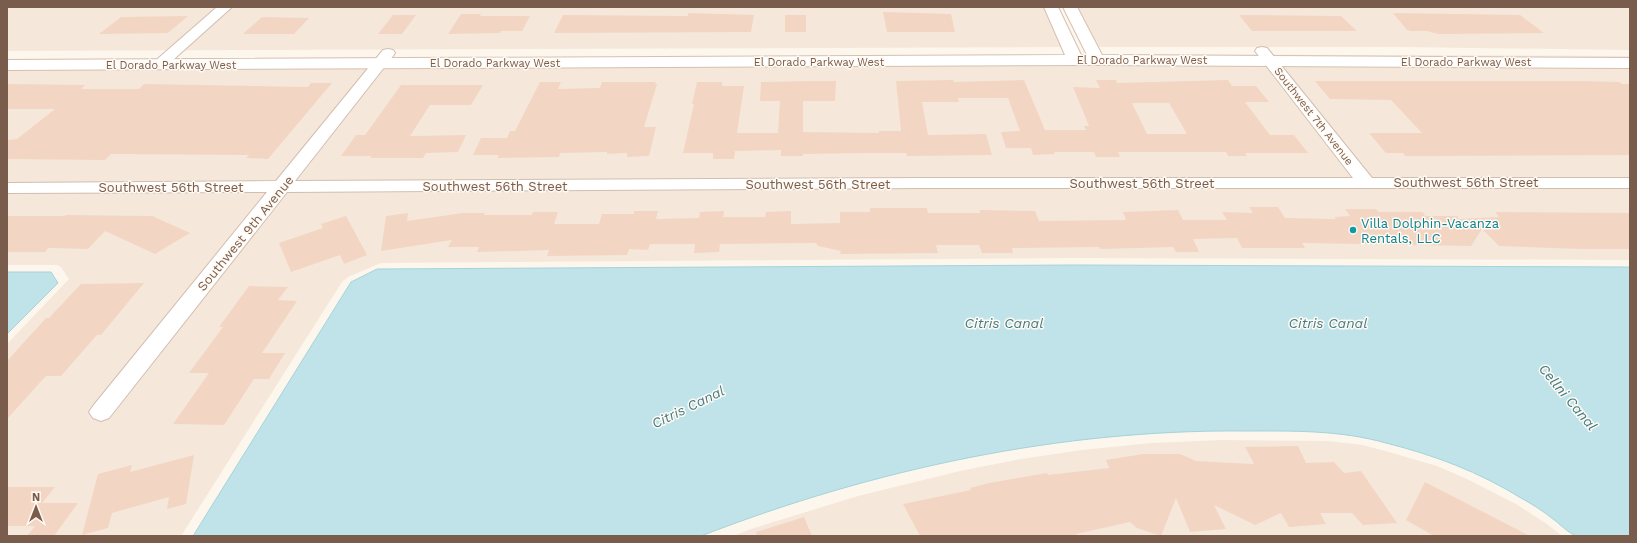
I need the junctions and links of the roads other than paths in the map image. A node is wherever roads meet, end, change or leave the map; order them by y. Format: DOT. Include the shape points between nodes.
graph roads {
  1 [pos="225,7"];
  2 [pos="1051,7"];
  3 [pos="1070,7"];
  4 [pos="1630,52"];
  5 [pos="7,55"];
  6 [pos="1073,55"];
  7 [pos="1095,55"];
  8 [pos="1266,56"];
  9 [pos="384,58"];
  10 [pos="165,59"];
  11 [pos="1630,62"];
  12 [pos="7,65"];
  13 [pos="1366,182"];
  14 [pos="1630,183"];
  15 [pos="282,187"];
  16 [pos="7,188"];
  17 [pos="101,412"];
  1 -- 10 [label="street"];
  2 -- 6 [label="street"];
  3 -- 7 [label="street"];
  4 -- 8 [label="street, El Dorado Parkway West"];
  5 -- 10 [label="street, El Dorado Parkway West"];
  6 -- 7 [label="street, El Dorado Parkway West"];
  6 -- 9 [label="street, El Dorado Parkway West"];
  7 -- 8 [label="street, El Dorado Parkway West"];
  8 -- 11 [label="street, El Dorado Parkway West"];
  8 -- 13 [label="street, Southwest 7th Avenue"];
  9 -- 10 [label="street, El Dorado Parkway West"];
  9 -- 15 [label="street, Southwest 9th Avenue"];
  10 -- 12 [label="street, El Dorado Parkway West"];
  13 -- 14 [label="street, Southwest 56th Street"];
  13 -- 15 [label="street, Southwest 56th Street"];
  15 -- 16 [label="street, Southwest 56th Street"];
  15 -- 17 [label="street, Southwest 9th Avenue"];
}
